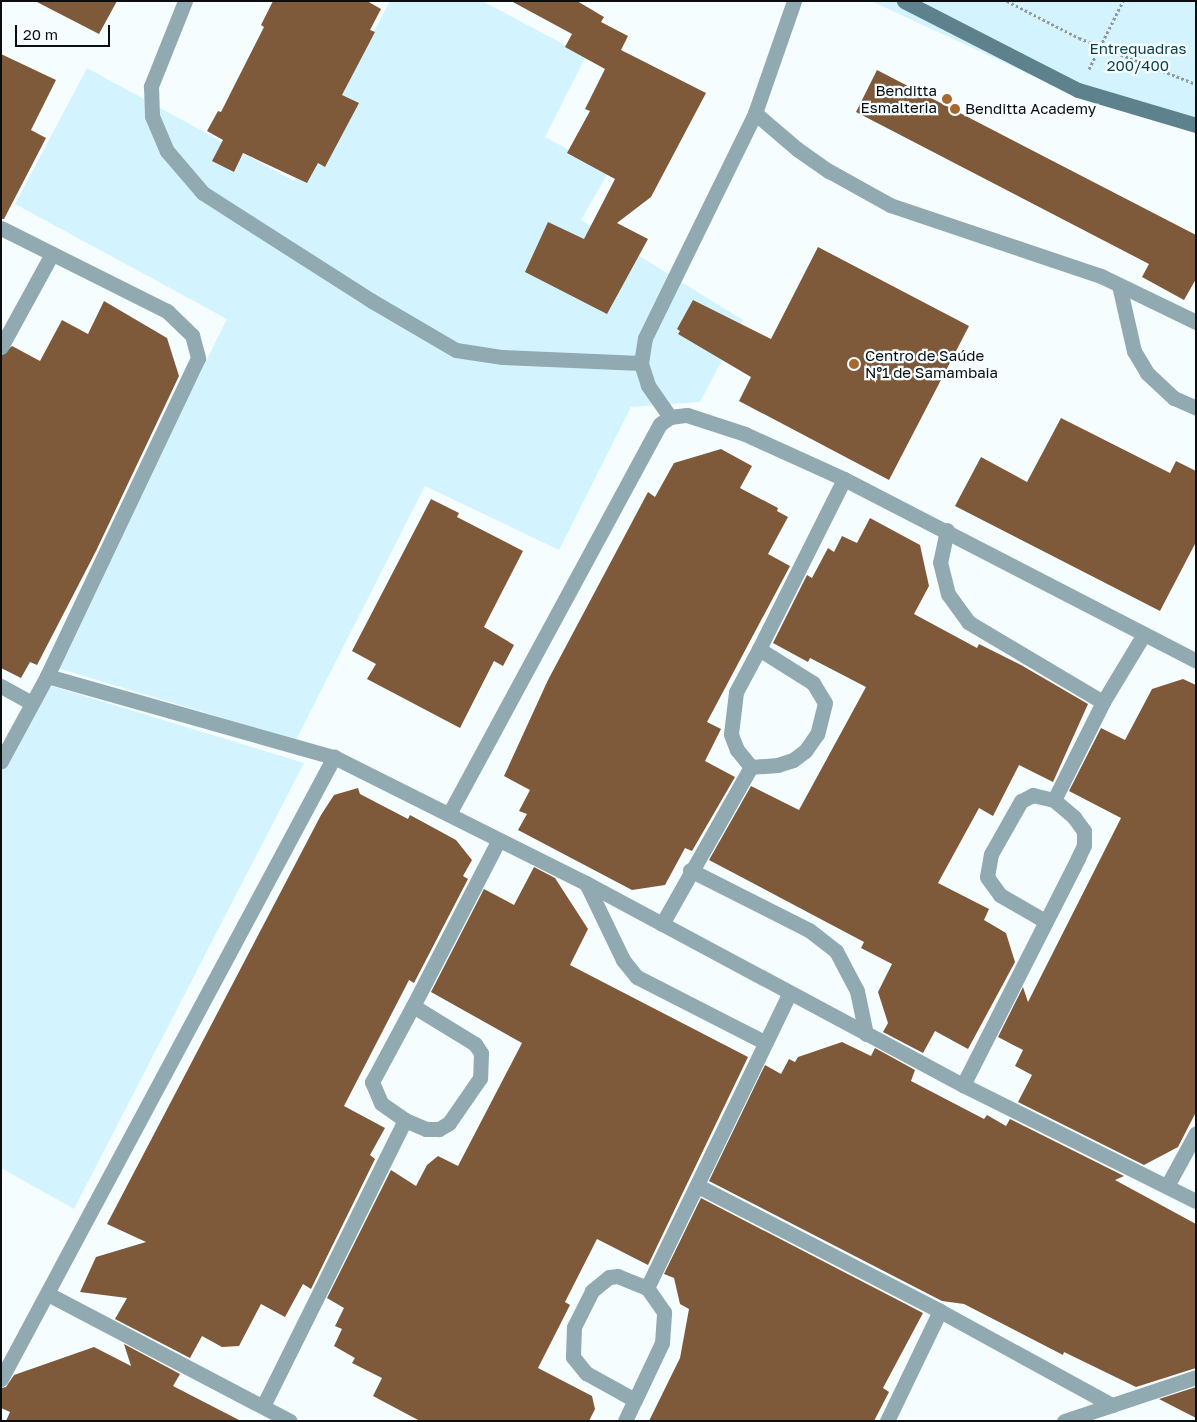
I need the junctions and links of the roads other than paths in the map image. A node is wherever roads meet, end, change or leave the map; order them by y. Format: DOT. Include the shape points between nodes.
graph roads {
  1 [pos="185,1"];
  2 [pos="904,1"];
  3 [pos="791,2"];
  4 [pos="755,112"];
  5 [pos="1196,125"];
  6 [pos="1,228"];
  7 [pos="52,254"];
  8 [pos="1119,285"];
  9 [pos="1196,322"];
  10 [pos="1,347"];
  11 [pos="641,362"];
  12 [pos="1196,408"];
  13 [pos="670,417"];
  14 [pos="844,479"];
  15 [pos="947,530"];
  16 [pos="1144,634"];
  17 [pos="759,649"];
  18 [pos="1196,661"];
  19 [pos="47,676"];
  20 [pos="1,686"];
  21 [pos="1103,702"];
  22 [pos="32,703"];
  23 [pos="334,758"];
  24 [pos="1,762"];
  25 [pos="751,767"];
  26 [pos="1054,800"];
  27 [pos="449,814"];
  28 [pos="498,841"];
  29 [pos="690,870"];
  30 [pos="586,883"];
  31 [pos="1046,921"];
  32 [pos="662,924"];
  33 [pos="789,994"];
  34 [pos="412,1006"];
  35 [pos="866,1034"];
  36 [pos="764,1042"];
  37 [pos="963,1085"];
  38 [pos="405,1120"];
  39 [pos="1196,1133"];
  40 [pos="1192,1149"];
  41 [pos="698,1186"];
  42 [pos="1167,1186"];
  43 [pos="1196,1201"];
  44 [pos="647,1288"];
  45 [pos="48,1294"];
  46 [pos="940,1311"];
  47 [pos="1196,1377"];
  48 [pos="1,1379"];
  49 [pos="635,1400"];
  50 [pos="1112,1405"];
  51 [pos="263,1406"];
  52 [pos="290,1421"];
  53 [pos="625,1421"];
  54 [pos="887,1421"];
  55 [pos="1064,1421"];
  1 -- 11 [label="street" via="151,86 152,116 167,151 203,193 372,301 456,350 502,357"];
  2 -- 5 [label="main road" via="1078,90"];
  3 -- 4 [label="street"];
  4 -- 8 [label="street" via="829,171 890,205 1025,249"];
  4 -- 11 [label="street" via="644,338"];
  6 -- 7 [label="street"];
  7 -- 10 [label="street"];
  7 -- 19 [label="street" via="167,311 192,335 198,358"];
  8 -- 9 [label="street"];
  8 -- 12 [label="street" via="1134,351 1147,374 1174,398"];
  11 -- 13 [label="street" via="648,385"];
  13 -- 14 [label="street" via="687,415 745,434"];
  13 -- 27 [label="street" via="660,424"];
  14 -- 15 [label="street"];
  14 -- 17 [label="street"];
  15 -- 16 [label="street"];
  15 -- 21 [label="street" via="940,562 948,594 968,622"];
  16 -- 18 [label="street"];
  16 -- 21 [label="street"];
  17 -- 25 [label="street" via="736,692 731,734 737,750"];
  17 -- 25 [label="street" via="813,682 825,704 817,734 805,751 778,765"];
  19 -- 22 [label="street"];
  19 -- 23 [label="street"];
  20 -- 22 [label="street"];
  21 -- 26 [label="street"];
  22 -- 24 [label="street"];
  23 -- 27 [label="street"];
  23 -- 45 [label="street"];
  25 -- 29 [label="street"];
  26 -- 31 [label="street" via="1074,817 1084,831 1084,845"];
  26 -- 31 [label="street" via="1034,795 1021,801 986,867 987,877 1000,895"];
  27 -- 28 [label="street"];
  28 -- 30 [label="street"];
  28 -- 34 [label="street"];
  29 -- 32 [label="street"];
  29 -- 35 [label="street" via="809,930 836,951 857,991"];
  30 -- 32 [label="street"];
  30 -- 36 [label="street" via="623,960 637,977"];
  31 -- 37 [label="street"];
  32 -- 33 [label="street"];
  33 -- 35 [label="street"];
  33 -- 36 [label="street"];
  34 -- 38 [label="street" via="372,1082 381,1103"];
  34 -- 38 [label="street" via="475,1044 481,1053 482,1063 480,1078 449,1123 438,1129 426,1129"];
  35 -- 37 [label="street"];
  36 -- 41 [label="street"];
  37 -- 42 [label="street"];
  38 -- 51 [label="street"];
  39 -- 40 [label="street"];
  40 -- 42 [label="street"];
  41 -- 44 [label="street"];
  41 -- 46 [label="street"];
  42 -- 43 [label="street"];
  44 -- 49 [label="street" via="664,1312 664,1326 662,1343"];
  44 -- 49 [label="street" via="618,1276 598,1284 574,1327 572,1344 573,1357 586,1373"];
  45 -- 48 [label="street"];
  45 -- 51 [label="street"];
  46 -- 50 [label="street"];
  46 -- 54 [label="street"];
  47 -- 50 [label="street"];
  49 -- 53 [label="street"];
  50 -- 55 [label="street"];
  51 -- 52 [label="street"];
}
